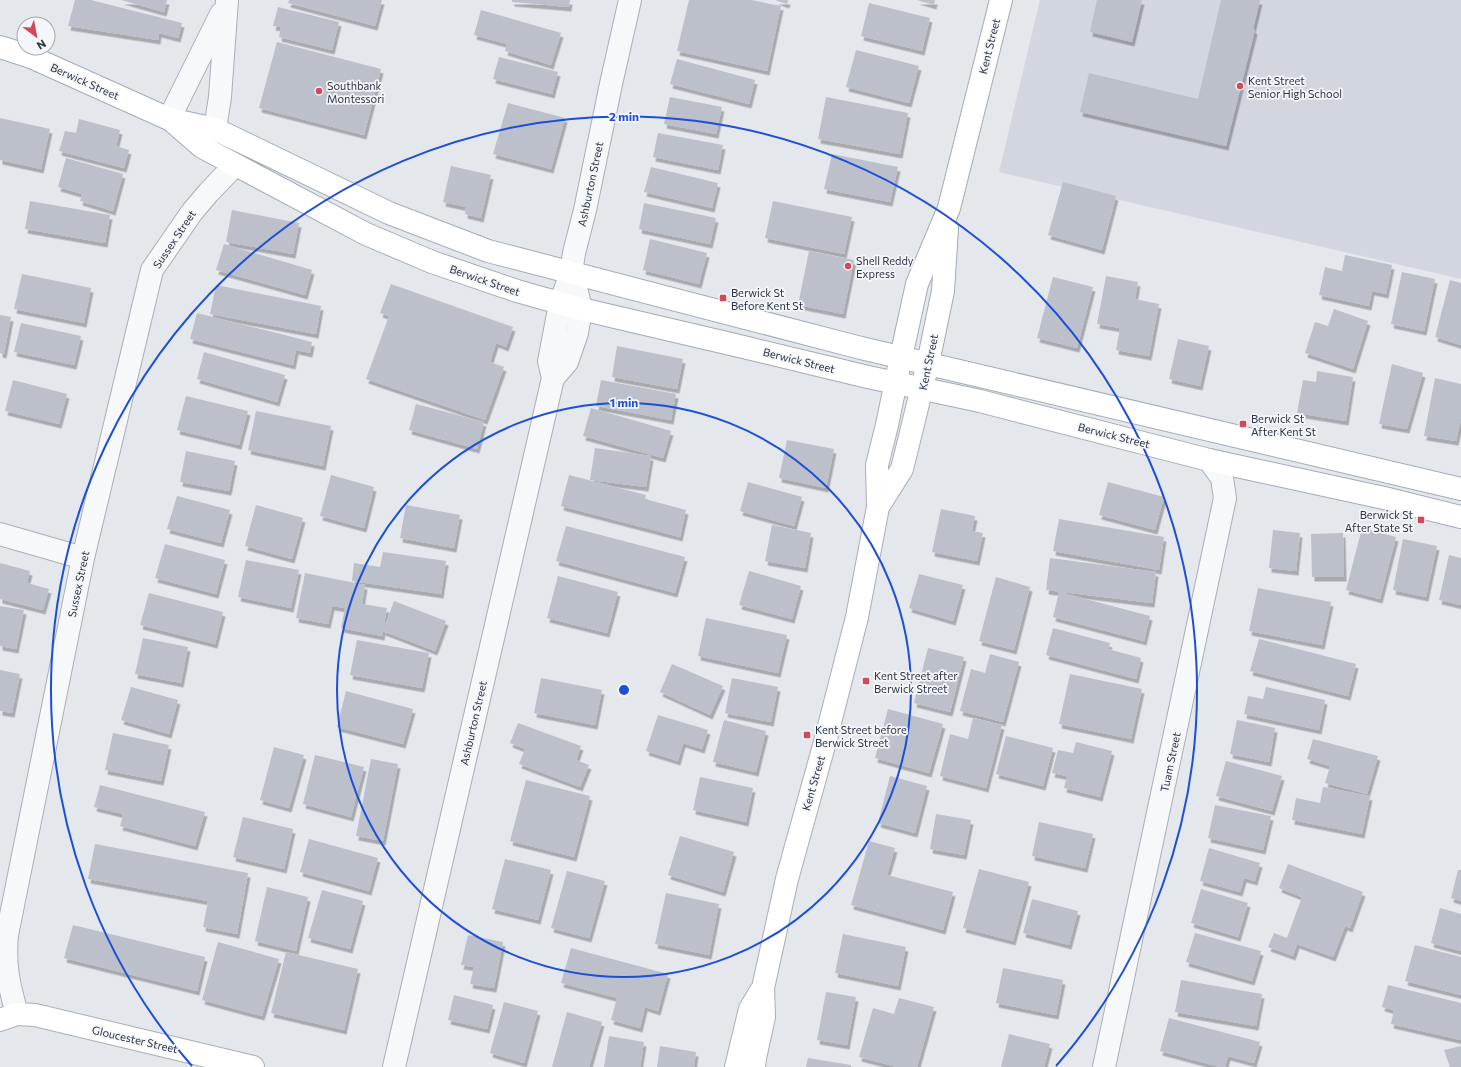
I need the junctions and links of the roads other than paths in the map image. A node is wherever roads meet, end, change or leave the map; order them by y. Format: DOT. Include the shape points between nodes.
graph roads {
  1 [pos="630,0"];
  2 [pos="1001,0"];
  3 [pos="226,3"];
  4 [pos="0,47"];
  5 [pos="169,119"];
  6 [pos="215,129"];
  7 [pos="235,165"];
  8 [pos="949,208"];
  9 [pos="571,273"];
  10 [pos="560,304"];
  11 [pos="581,309"];
  12 [pos="901,357"];
  13 [pos="928,363"];
  14 [pos="553,378"];
  15 [pos="895,382"];
  16 [pos="922,389"];
  17 [pos="1209,460"];
  18 [pos="1461,489"];
  19 [pos="878,507"];
  20 [pos="1461,517"];
  21 [pos="0,534"];
  22 [pos="83,558"];
  23 [pos="763,988"];
  24 [pos="8,1017"];
  25 [pos="253,1067"];
  26 [pos="394,1067"];
  27 [pos="736,1067"];
  28 [pos="754,1067"];
  29 [pos="1104,1067"];
  1 -- 9 [label="street, Ashburton Street"];
  2 -- 8 [label="main road, Kent Street"];
  3 -- 5 [label="street"];
  3 -- 6 [label="street" via="220,96"];
  4 -- 5 [label="main road, Berwick Street" via="31,57"];
  5 -- 6 [label="main road, Berwick Street"];
  5 -- 7 [label="main road, Berwick Street" via="202,147"];
  6 -- 9 [label="main road, Berwick Street" via="420,226 488,251"];
  7 -- 10 [label="main road, Berwick Street" via="366,234 432,262"];
  7 -- 22 [label="street, Sussex Street" via="192,212 152,270"];
  8 -- 12 [label="main road, Kent Street" via="917,284"];
  8 -- 13 [label="main road, Kent Street" via="942,291"];
  9 -- 10 [label="street, Ashburton Street"];
  9 -- 11 [label="street, Ashburton Street"];
  9 -- 12 [label="main road, Berwick Street"];
  10 -- 11 [label="main road, Berwick Street"];
  10 -- 14 [label="street, Ashburton Street" via="549,361"];
  11 -- 14 [label="street, Ashburton Street" via="567,362"];
  11 -- 15 [label="main road, Berwick Street" via="868,378"];
  12 -- 13 [label="main road, Berwick Street"];
  12 -- 15 [label="main road, Kent Street"];
  13 -- 16 [label="main road, Kent Street"];
  13 -- 18 [label="main road, Berwick Street"];
  14 -- 26 [label="street, Ashburton Street"];
  15 -- 16 [label="main road, Berwick Street"];
  15 -- 19 [label="main road, Kent Street" via="877,465"];
  16 -- 17 [label="main road, Berwick Street" via="980,401"];
  16 -- 19 [label="main road, Kent Street" via="902,469"];
  17 -- 20 [label="main road, Berwick Street"];
  17 -- 29 [label="street, Tuam Street" via="1222,478 1224,498 1220,525"];
  19 -- 23 [label="main road, Kent Street" via="856,617 787,879"];
  21 -- 22 [label="street"];
  22 -- 24 [label="street, Sussex Street" via="7,935"];
  23 -- 27 [label="main road, Kent Street" via="750,1009"];
  23 -- 28 [label="main road, Kent Street" via="764,1017"];
  24 -- 25 [label="main road, Gloucester Street" via="35,1015"];
}
